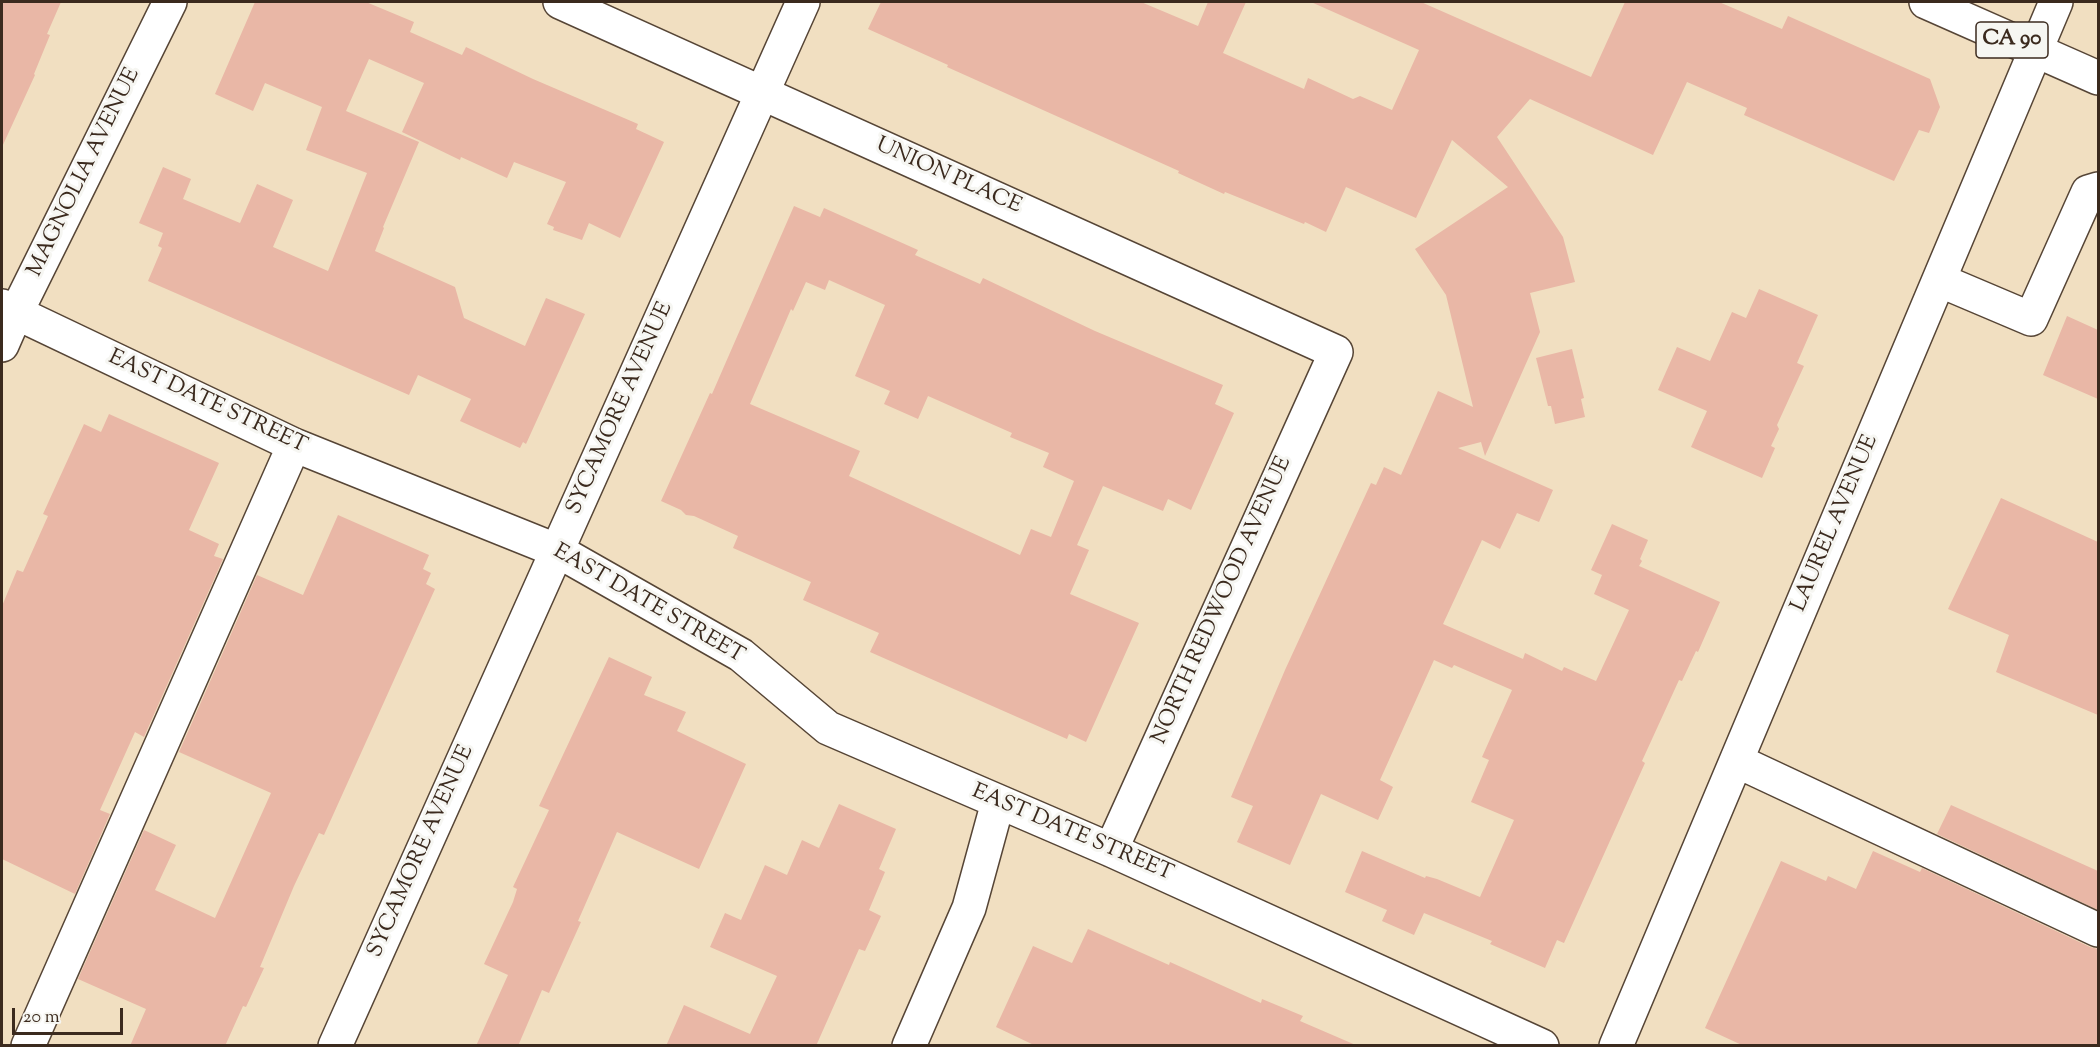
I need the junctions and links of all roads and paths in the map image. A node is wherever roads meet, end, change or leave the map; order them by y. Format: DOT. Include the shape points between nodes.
graph roads {
  1 [pos="170,2"];
  2 [pos="560,2"];
  3 [pos="803,2"];
  4 [pos="1926,2"];
  5 [pos="2056,2"];
  6 [pos="2036,50"];
  7 [pos="2098,78"];
  8 [pos="762,93"];
  9 [pos="2098,189"];
  10 [pos="1939,280"];
  11 [pos="9,310"];
  12 [pos="2,345"];
  13 [pos="1336,352"];
  14 [pos="294,445"];
  15 [pos="558,551"];
  16 [pos="1737,761"];
  17 [pos="998,802"];
  18 [pos="1111,850"];
  19 [pos="2098,930"];
  20 [pos="28,1046"];
  21 [pos="334,1046"];
  22 [pos="909,1046"];
  23 [pos="1542,1046"];
  24 [pos="1616,1046"];
  1 -- 11 [label="street, MAGNOLIA AVENUE"];
  2 -- 8 [label="street, UNION PLACE"];
  3 -- 8 [label="street, SYCAMORE AVENUE"];
  4 -- 6 [label="street, CA 90"];
  5 -- 6 [label="street, LAUREL AVENUE"];
  6 -- 7 [label="street, CA 90"];
  6 -- 10 [label="street, LAUREL AVENUE"];
  8 -- 13 [label="street, UNION PLACE"];
  8 -- 15 [label="street, SYCAMORE AVENUE"];
  9 -- 10 [label="street" via="2088,192 2031,319"];
  10 -- 16 [label="street, LAUREL AVENUE"];
  11 -- 12 [label="street, MAGNOLIA AVENUE"];
  11 -- 14 [label="street, EAST DATE STREET"];
  13 -- 18 [label="street, NORTH REDWOOD AVENUE"];
  14 -- 15 [label="street, EAST DATE STREET"];
  14 -- 20 [label="street"];
  15 -- 17 [label="street, EAST DATE STREET" via="741,656 828,728"];
  15 -- 21 [label="street, SYCAMORE AVENUE"];
  16 -- 19 [label="street"];
  16 -- 24 [label="street, LAUREL AVENUE"];
  17 -- 18 [label="street, EAST DATE STREET"];
  17 -- 22 [label="street" via="969,908"];
  18 -- 23 [label="street, EAST DATE STREET"];
}
